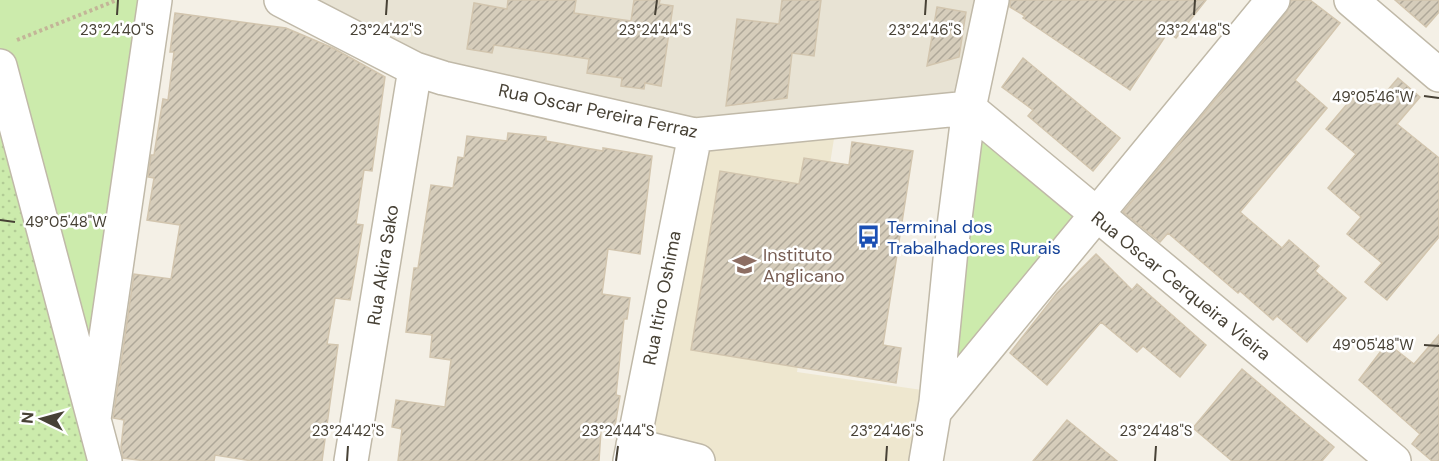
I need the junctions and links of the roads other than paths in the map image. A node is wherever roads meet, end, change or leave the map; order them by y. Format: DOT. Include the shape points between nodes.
graph roads {
  1 [pos="155,0"];
  2 [pos="281,0"];
  3 [pos="992,0"];
  4 [pos="1273,0"];
  5 [pos="1351,0"];
  6 [pos="5,55"];
  7 [pos="415,69"];
  8 [pos="1439,75"];
  9 [pos="969,108"];
  10 [pos="694,135"];
  11 [pos="1096,216"];
  12 [pos="935,411"];
  13 [pos="94,419"];
  14 [pos="632,453"];
  15 [pos="105,461"];
  16 [pos="351,461"];
  17 [pos="698,461"];
  18 [pos="926,461"];
  19 [pos="1394,461"];
  1 -- 13 [label="street"];
  2 -- 7 [label="street, Rua Oscar Pereira Ferraz"];
  3 -- 9 [label="street"];
  4 -- 11 [label="street"];
  5 -- 8 [label="street"];
  6 -- 13 [label="street"];
  7 -- 10 [label="street, Rua Oscar Pereira Ferraz"];
  7 -- 16 [label="street, Rua Akira Sako"];
  9 -- 10 [label="street, Rua Oscar Pereira Ferraz"];
  9 -- 11 [label="street, Rua Oscar Cerqueira Vieira"];
  9 -- 12 [label="street"];
  10 -- 14 [label="street, Rua Itiro Oshima"];
  11 -- 12 [label="street"];
  11 -- 19 [label="street, Rua Oscar Cerqueira Vieira"];
  12 -- 18 [label="street"];
  13 -- 15 [label="street"];
  14 -- 17 [label="street"];
}
